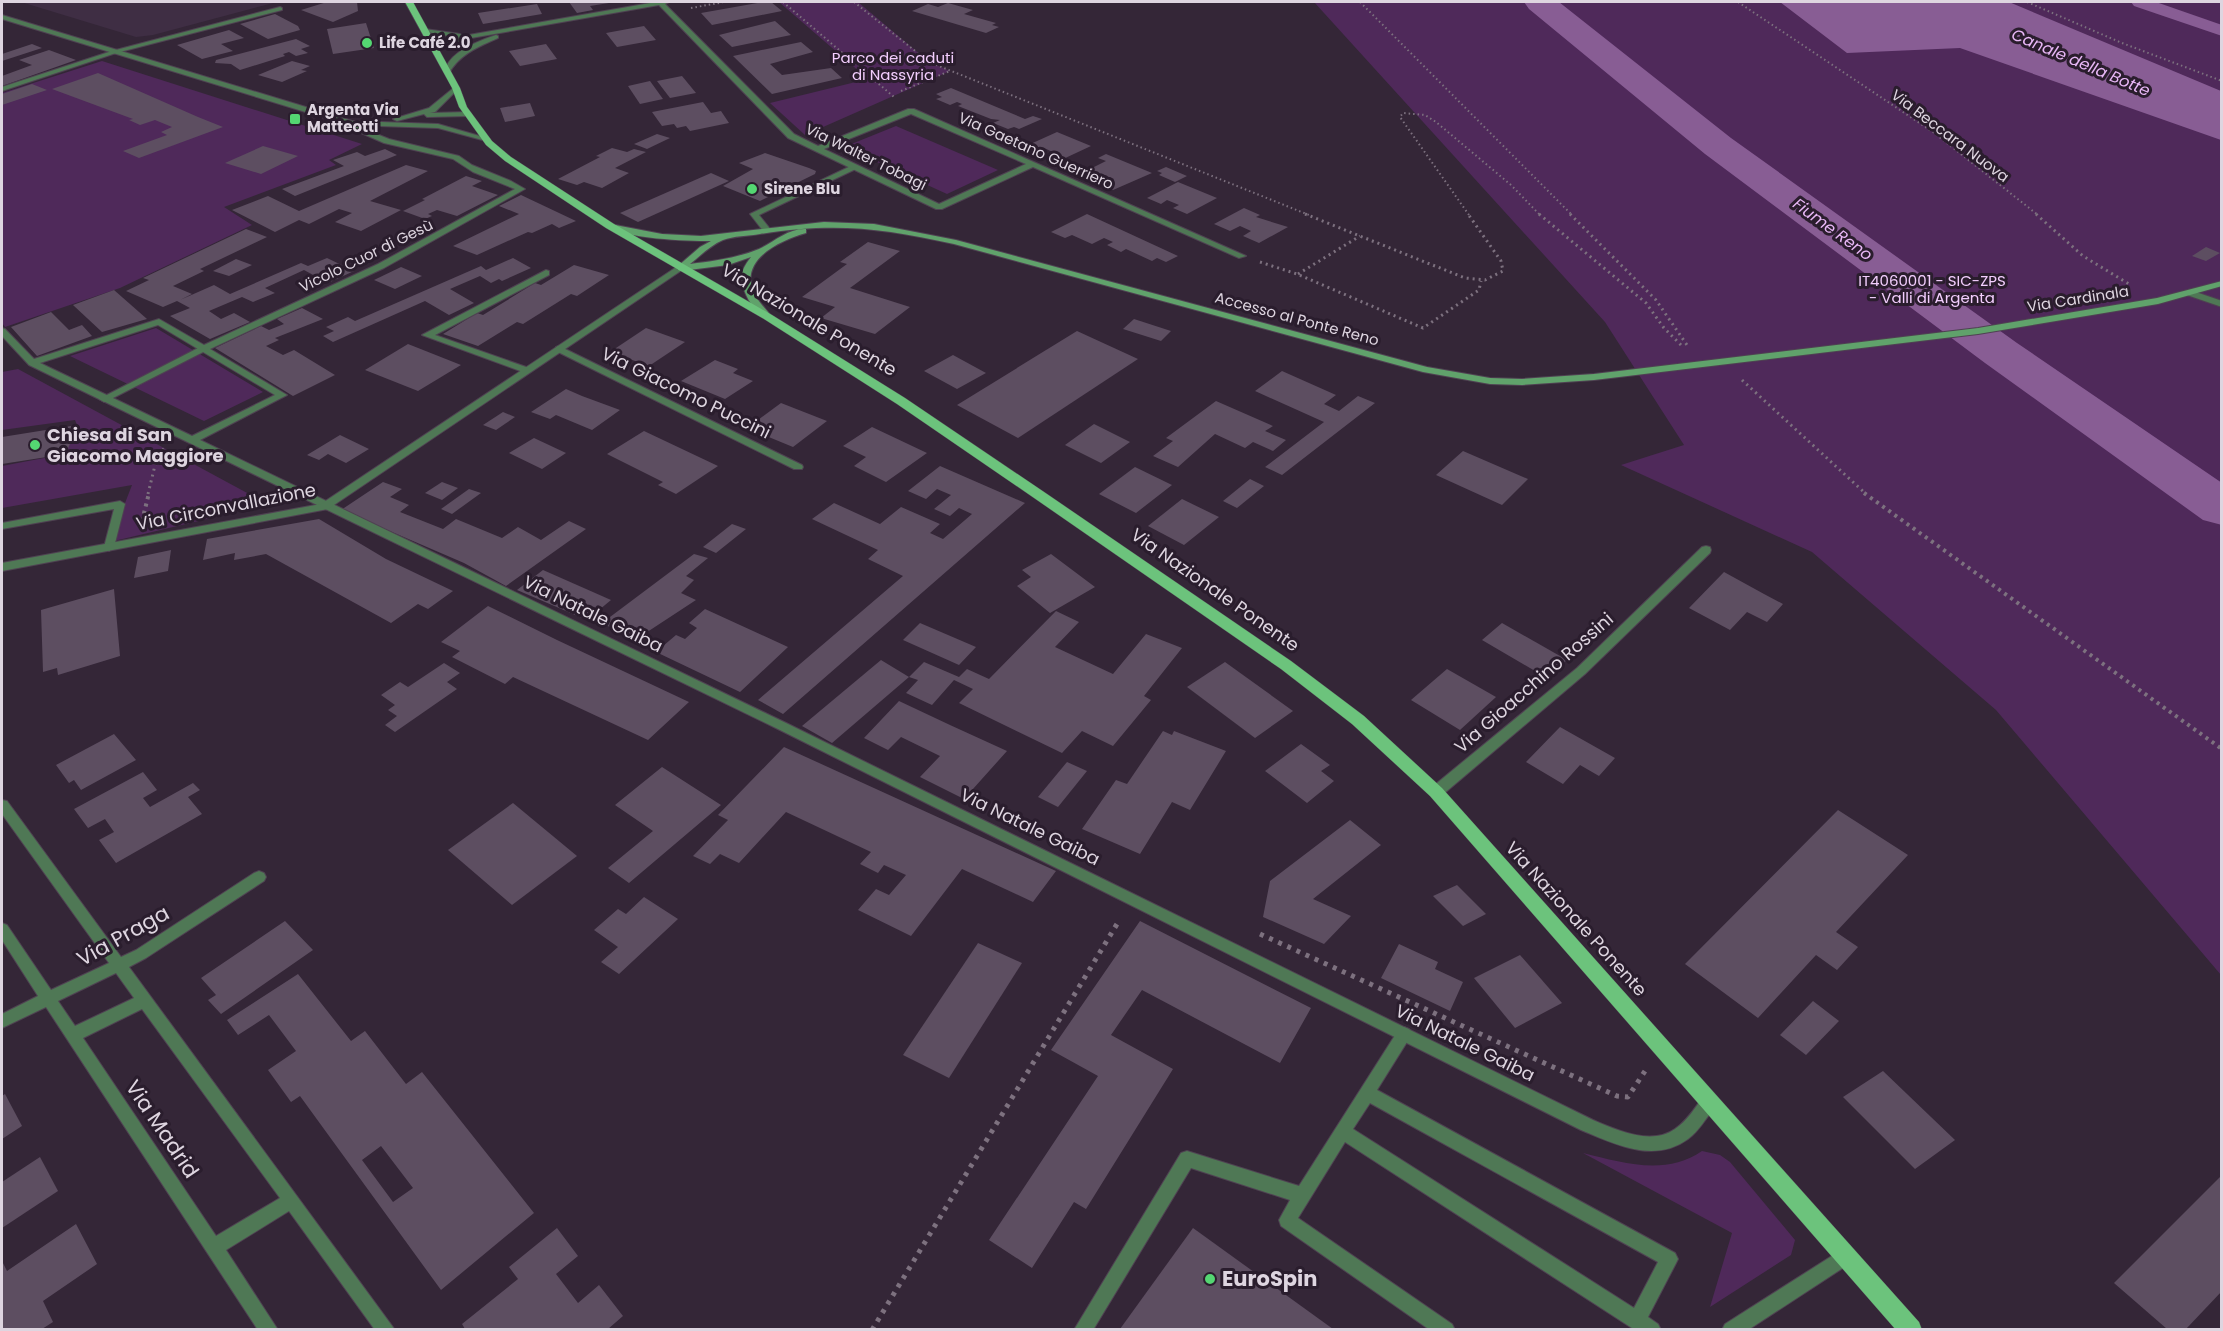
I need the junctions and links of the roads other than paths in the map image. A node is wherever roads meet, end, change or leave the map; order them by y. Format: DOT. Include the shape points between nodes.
graph roads {
  1 [pos="410,2"];
  2 [pos="660,2"];
  3 [pos="671,2"];
  4 [pos="280,9"];
  5 [pos="2,17"];
  6 [pos="521,29"];
  7 [pos="425,31"];
  8 [pos="470,36"];
  9 [pos="484,42"];
  10 [pos="435,48"];
  11 [pos="114,52"];
  12 [pos="447,72"];
  13 [pos="456,88"];
  14 [pos="2,89"];
  15 [pos="467,114"];
  16 [pos="409,117"];
  17 [pos="351,123"];
  18 [pos="416,125"];
  19 [pos="486,139"];
  20 [pos="818,148"];
  21 [pos="1033,164"];
  22 [pos="856,167"];
  23 [pos="835,224"];
  24 [pos="610,226"];
  25 [pos="767,230"];
  26 [pos="727,236"];
  27 [pos="764,250"];
  28 [pos="1242,256"];
  29 [pos="681,268"];
  30 [pos="546,273"];
  31 [pos="2222,283"];
  32 [pos="2190,293"];
  33 [pos="2222,304"];
  34 [pos="768,317"];
  35 [pos="2,331"];
  36 [pos="204,348"];
  37 [pos="559,349"];
  38 [pos="1758,357"];
  39 [pos="32,363"];
  40 [pos="526,370"];
  41 [pos="104,399"];
  42 [pos="187,440"];
  43 [pos="798,467"];
  44 [pos="324,507"];
  45 [pos="2,525"];
  46 [pos="109,547"];
  47 [pos="1706,550"];
  48 [pos="2,567"];
  49 [pos="1436,792"];
  50 [pos="2,805"];
  51 [pos="259,877"];
  52 [pos="2,929"];
  53 [pos="119,965"];
  54 [pos="48,998"];
  55 [pos="145,1000"];
  56 [pos="2,1021"];
  57 [pos="1404,1034"];
  58 [pos="73,1035"];
  59 [pos="1367,1093"];
  60 [pos="1709,1102"];
  61 [pos="1342,1132"];
  62 [pos="1303,1196"];
  63 [pos="291,1200"];
  64 [pos="214,1247"];
  65 [pos="1846,1256"];
  66 [pos="1645,1325"];
  67 [pos="269,1329"];
  68 [pos="386,1329"];
  69 [pos="1083,1329"];
  70 [pos="1446,1329"];
  71 [pos="1731,1329"];
  72 [pos="1911,1329"];
  1 -- 7 [label="main road, Via Nazionale Ponente"];
  2 -- 3 [label="street"];
  2 -- 6 [label="street"];
  2 -- 20 [label="street, Via Walter Tobagi" via="791,136"];
  4 -- 11 [label="street"];
  5 -- 11 [label="street"];
  6 -- 8 [label="street"];
  6 -- 9 [label="street"];
  7 -- 8 [label="street"];
  7 -- 10 [label="main road, Via Nazionale Ponente"];
  8 -- 10 [label="street"];
  9 -- 10 [label="street"];
  9 -- 12 [label="street" via="457,58"];
  10 -- 12 [label="main road, Via Nazionale Ponente"];
  11 -- 14 [label="street"];
  11 -- 17 [label="street"];
  12 -- 13 [label="main road, Via Nazionale Ponente"];
  13 -- 15 [label="main road, Via Nazionale Ponente"];
  13 -- 16 [label="street" via="432,110"];
  15 -- 16 [label="street"];
  15 -- 18 [label="street"];
  15 -- 19 [label="main road, Via Nazionale Ponente"];
  16 -- 17 [label="street"];
  17 -- 18 [label="street"];
  17 -- 36 [label="street, Vicolo Cuor di Gesù" via="376,136 456,157 521,189 381,266"];
  18 -- 19 [label="street" via="453,129"];
  19 -- 24 [label="main road, Via Nazionale Ponente" via="508,159"];
  20 -- 21 [label="street, Via Gaetano Guerriero" via="911,111"];
  20 -- 22 [label="street, Via Walter Tobagi"];
  21 -- 22 [label="street, Via Walter Tobagi" via="939,207"];
  21 -- 28 [label="street, Via Gaetano Guerriero"];
  22 -- 25 [label="street" via="754,214"];
  23 -- 25 [label="main road, Accesso al Ponte Reno"];
  23 -- 27 [label="main road, Accesso al Ponte Reno" via="794,234"];
  23 -- 38 [label="main road, Accesso al Ponte Reno" via="861,223 956,242 1459,377 1559,381"];
  24 -- 26 [label="main road, Accesso al Ponte Reno" via="661,237"];
  24 -- 29 [label="main road, Via Nazionale Ponente"];
  25 -- 26 [label="main road, Accesso al Ponte Reno"];
  26 -- 29 [label="main road, Accesso al Ponte Reno" via="703,249"];
  27 -- 29 [label="main road, Accesso al Ponte Reno" via="728,262"];
  27 -- 34 [label="main road, Accesso al Ponte Reno" via="749,267 747,285 753,300"];
  29 -- 34 [label="main road, Via Nazionale Ponente"];
  29 -- 37 [label="street, Via Circonvallazione"];
  30 -- 40 [label="street" via="427,335"];
  31 -- 32 [label="main road, Via Cardinala"];
  32 -- 33 [label="street"];
  32 -- 38 [label="main road, Via Cardinala" via="1947,335"];
  34 -- 49 [label="main road, Via Nazionale Ponente" via="901,401 1286,665 1358,720"];
  35 -- 39 [label="street"];
  36 -- 39 [label="street" via="159,321"];
  36 -- 41 [label="street"];
  36 -- 42 [label="street" via="282,395"];
  37 -- 40 [label="street, Via Circonvallazione"];
  37 -- 43 [label="street, Via Giacomo Puccini"];
  39 -- 41 [label="street, Via Natale Gaiba"];
  40 -- 44 [label="street, Via Circonvallazione"];
  41 -- 42 [label="street, Via Natale Gaiba"];
  42 -- 44 [label="street, Via Natale Gaiba"];
  44 -- 46 [label="street, Via Circonvallazione"];
  44 -- 57 [label="street, Via Natale Gaiba" via="782,726"];
  45 -- 46 [label="street" via="120,504"];
  46 -- 48 [label="street, Via Circonvallazione"];
  47 -- 49 [label="street, Via Gioacchino Rossini" via="1581,671"];
  49 -- 60 [label="main road, Via Nazionale Ponente"];
  50 -- 53 [label="street"];
  51 -- 53 [label="street, Via Praga"];
  52 -- 54 [label="street, Via Madrid"];
  53 -- 54 [label="street, Via Praga"];
  53 -- 55 [label="street"];
  54 -- 56 [label="street, Via Praga"];
  54 -- 58 [label="street, Via Madrid"];
  55 -- 58 [label="street"];
  55 -- 63 [label="street"];
  57 -- 59 [label="street"];
  57 -- 60 [label="street, Via Natale Gaiba" via="1587,1125 1630,1141 1659,1143 1676,1138"];
  58 -- 64 [label="street, Via Madrid"];
  59 -- 61 [label="street"];
  59 -- 66 [label="street" via="1669,1259"];
  60 -- 65 [label="main road, Via Nazionale Ponente"];
  61 -- 62 [label="street"];
  61 -- 66 [label="street"];
  62 -- 69 [label="street" via="1187,1159"];
  62 -- 70 [label="street" via="1287,1220"];
  63 -- 64 [label="street"];
  63 -- 68 [label="street"];
  64 -- 67 [label="street, Via Madrid"];
  65 -- 71 [label="street"];
  65 -- 72 [label="main road, Via Nazionale Ponente"];
}
